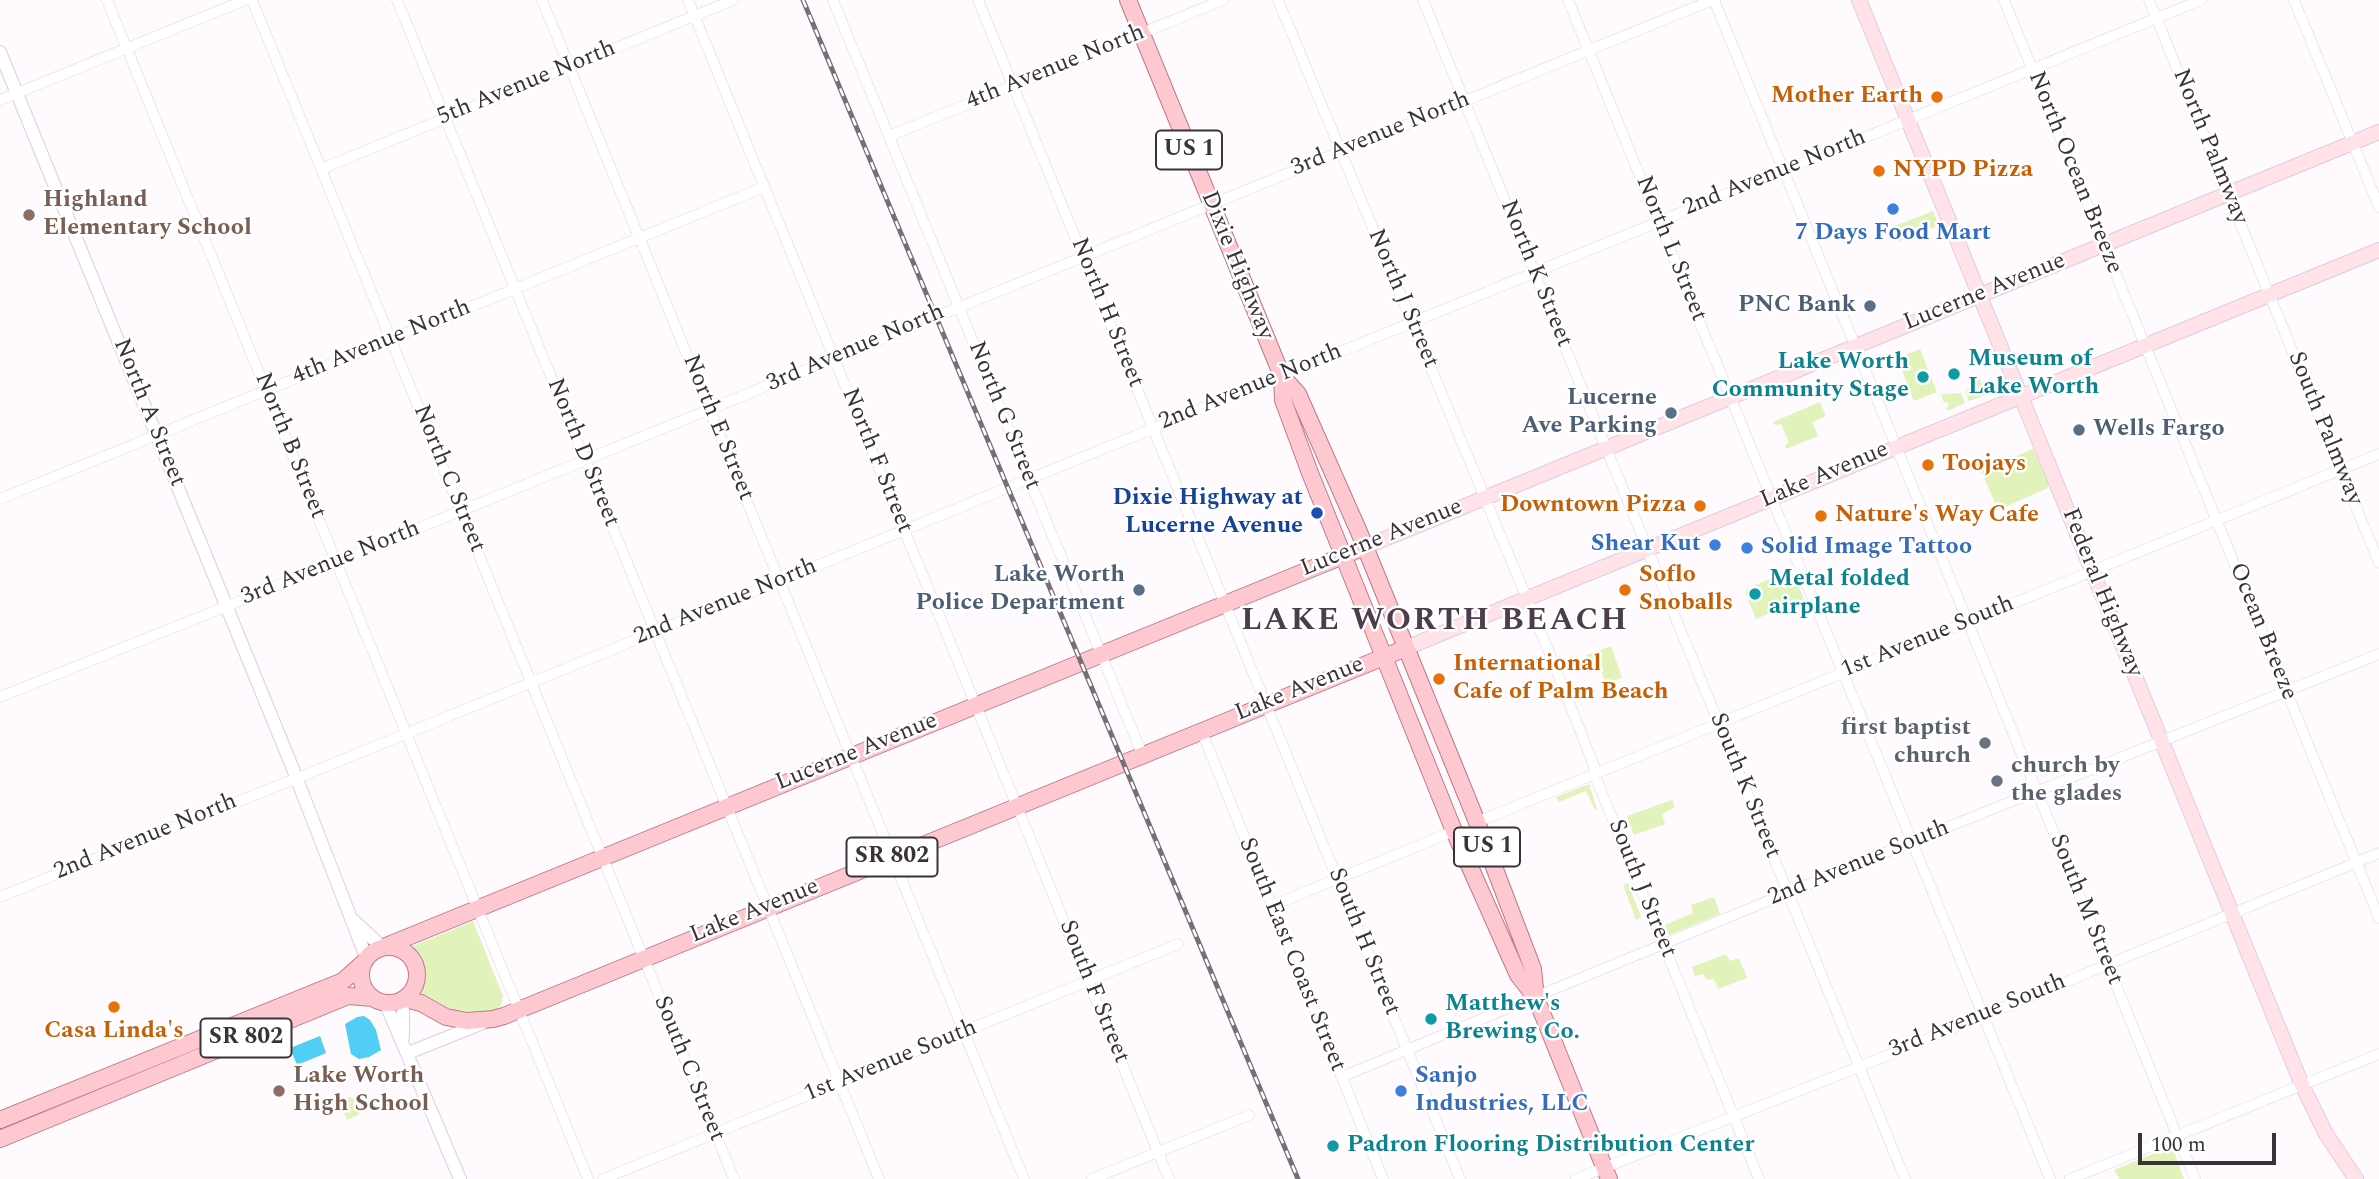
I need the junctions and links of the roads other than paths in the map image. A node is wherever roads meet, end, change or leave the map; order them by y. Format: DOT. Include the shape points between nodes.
graph roads {
  1 [pos="107,0"];
  2 [pos="245,0"];
  3 [pos="252,0"];
  4 [pos="397,0"];
  5 [pos="542,0"];
  6 [pos="688,0"];
  7 [pos="733,0"];
  8 [pos="833,0"];
  9 [pos="978,0"];
  10 [pos="1128,0"];
  11 [pos="1223,0"];
  12 [pos="1278,0"];
  13 [pos="1423,0"];
  14 [pos="1568,0"];
  15 [pos="1712,0"];
  16 [pos="1859,0"];
  17 [pos="2004,0"];
  18 [pos="2149,0"];
  19 [pos="2201,0"];
  20 [pos="2294,0"];
  21 [pos="694,16"];
  22 [pos="2157,18"];
  23 [pos="1142,33"];
  24 [pos="127,48"];
  25 [pos="1589,50"];
  26 [pos="0,52"];
  27 [pos="570,67"];
  28 [pos="2032,69"];
  29 [pos="1013,85"];
  30 [pos="17,93"];
  31 [pos="0,100"];
  32 [pos="1464,101"];
  33 [pos="445,118"];
  34 [pos="1908,120"];
  35 [pos="2379,132"];
  36 [pos="889,136"];
  37 [pos="2353,142"];
  38 [pos="1340,152"];
  39 [pos="321,169"];
  40 [pos="1783,171"];
  41 [pos="764,187"];
  42 [pos="2228,193"];
  43 [pos="1211,205"];
  44 [pos="2379,207"];
  45 [pos="1659,221"];
  46 [pos="640,238"];
  47 [pos="2104,244"];
  48 [pos="2379,250"];
  49 [pos="1083,256"];
  50 [pos="1534,272"];
  51 [pos="515,289"];
  52 [pos="2269,295"];
  53 [pos="1979,296"];
  54 [pos="958,306"];
  55 [pos="1412,322"];
  56 [pos="391,340"];
  57 [pos="2145,345"];
  58 [pos="1855,346"];
  59 [pos="834,358"];
  60 [pos="1282,376"];
  61 [pos="266,391"];
  62 [pos="2021,396"];
  63 [pos="1730,397"];
  64 [pos="710,409"];
  65 [pos="1153,428"];
  66 [pos="157,435"];
  67 [pos="1896,446"];
  68 [pos="1606,447"];
  69 [pos="2379,454"];
  70 [pos="585,460"];
  71 [pos="2341,469"];
  72 [pos="1028,478"];
  73 [pos="1485,496"];
  74 [pos="1772,498"];
  75 [pos="0,499"];
  76 [pos="461,511"];
  77 [pos="2216,520"];
  78 [pos="904,530"];
  79 [pos="1365,547"];
  80 [pos="1647,549"];
  81 [pos="1342,556"];
  82 [pos="336,562"];
  83 [pos="2379,563"];
  84 [pos="2091,570"];
  85 [pos="780,580"];
  86 [pos="1527,598"];
  87 [pos="1224,603"];
  88 [pos="227,607"];
  89 [pos="1967,622"];
  90 [pos="655,631"];
  91 [pos="1406,648"];
  92 [pos="1100,654"];
  93 [pos="2379,654"];
  94 [pos="1383,657"];
  95 [pos="1843,673"];
  96 [pos="531,682"];
  97 [pos="2286,691"];
  98 [pos="0,697"];
  99 [pos="1266,704"];
  100 [pos="976,705"];
  101 [pos="1718,723"];
  102 [pos="1200,730"];
  103 [pos="405,733"];
  104 [pos="2161,741"];
  105 [pos="1142,754"];
  106 [pos="851,755"];
  107 [pos="1595,774"];
  108 [pos="296,778"];
  109 [pos="2036,792"];
  110 [pos="727,806"];
  111 [pos="1017,806"];
  112 [pos="1477,822"];
  113 [pos="1454,831"];
  114 [pos="1912,842"];
  115 [pos="2379,853"];
  116 [pos="602,857"];
  117 [pos="892,857"];
  118 [pos="2356,863"];
  119 [pos="1337,879"];
  120 [pos="1788,893"];
  121 [pos="0,897"];
  122 [pos="1271,906"];
  123 [pos="767,907"];
  124 [pos="477,909"];
  125 [pos="2232,913"];
  126 [pos="2379,918"];
  127 [pos="354,921"];
  128 [pos="1178,944"];
  129 [pos="1663,945"];
  130 [pos="384,946"];
  131 [pos="643,958"];
  132 [pos="364,960"];
  133 [pos="2107,964"];
  134 [pos="1088,981"];
  135 [pos="1536,998"];
  136 [pos="379,1000"];
  137 [pos="404,1000"];
  138 [pos="519,1009"];
  139 [pos="1983,1015"];
  140 [pos="493,1019"];
  141 [pos="964,1032"];
  142 [pos="405,1047"];
  143 [pos="177,1050"];
  144 [pos="1407,1050"];
  145 [pos="2379,1054"];
  146 [pos="1858,1066"];
  147 [pos="150,1077"];
  148 [pos="1341,1077"];
  149 [pos="839,1083"];
  150 [pos="2302,1085"];
  151 [pos="1250,1115"];
  152 [pos="1734,1116"];
  153 [pos="0,1120"];
  154 [pos="715,1133"];
  155 [pos="2177,1135"];
  156 [pos="0,1139"];
  157 [pos="1158,1152"];
  158 [pos="1607,1173"];
  159 [pos="460,1179"];
  160 [pos="588,1179"];
  161 [pos="603,1179"];
  162 [pos="734,1179"];
  163 [pos="879,1179"];
  164 [pos="1024,1179"];
  165 [pos="1092,1179"];
  166 [pos="1169,1179"];
  167 [pos="1383,1179"];
  168 [pos="1460,1179"];
  169 [pos="1576,1179"];
  170 [pos="1759,1179"];
  171 [pos="1905,1179"];
  172 [pos="2050,1179"];
  173 [pos="2070,1179"];
  174 [pos="2195,1179"];
  175 [pos="2356,1179"];
  1 -- 24 [label="street, North B Street"];
  2 -- 24 [label="street"];
  3 -- 39 [label="street, North C Street"];
  4 -- 33 [label="street, North D Street"];
  5 -- 27 [label="street, North E Street"];
  6 -- 21 [label="street, North F Street"];
  7 -- 21 [label="street, 5th Avenue North"];
  8 -- 36 [label="street, North G Street"];
  9 -- 29 [label="street, North H Street"];
  10 -- 23 [label="main road, Dixie Highway / US 1"];
  11 -- 23 [label="street, 4th Avenue North"];
  12 -- 38 [label="street, North J Street"];
  13 -- 32 [label="street, North K Street"];
  14 -- 25 [label="street, North L Street"];
  15 -- 25 [label="street, 3rd Avenue North"];
  15 -- 40 [label="street, South M Street"];
  16 -- 34 [label="main road, Federal Highway"];
  17 -- 28 [label="street, North Ocean Breeze"];
  18 -- 22 [label="street, North Palmway"];
  19 -- 22 [label="street, 2nd Avenue North"];
  20 -- 37 [label="street"];
  21 -- 27 [label="street, 5th Avenue North"];
  21 -- 41 [label="street, North F Street"];
  22 -- 28 [label="street, 2nd Avenue North"];
  22 -- 42 [label="street, North Palmway"];
  23 -- 29 [label="street, 4th Avenue North"];
  23 -- 43 [label="main road, Dixie Highway / US 1"];
  24 -- 30 [label="street"];
  24 -- 61 [label="street, North B Street"];
  25 -- 32 [label="street, 3rd Avenue North"];
  25 -- 45 [label="street, North L Street"];
  26 -- 30 [label="street, North A Street"];
  27 -- 33 [label="street, 5th Avenue North"];
  27 -- 46 [label="street, North E Street"];
  28 -- 34 [label="street, 2nd Avenue North"];
  28 -- 47 [label="street, North Ocean Breeze"];
  29 -- 36 [label="street, 4th Avenue North"];
  29 -- 49 [label="street, North H Street"];
  30 -- 31 [label="street"];
  30 -- 66 [label="street, North A Street"];
  32 -- 38 [label="street, 3rd Avenue North"];
  32 -- 50 [label="street, North K Street"];
  33 -- 39 [label="street, 5th Avenue North"];
  33 -- 51 [label="street, North D Street"];
  34 -- 40 [label="street, 2nd Avenue North"];
  34 -- 53 [label="main road, Federal Highway"];
  35 -- 37 [label="main road, Lucerne Avenue / SR 802"];
  36 -- 54 [label="street, North G Street"];
  37 -- 42 [label="main road, Lucerne Avenue / SR 802"];
  37 -- 44 [label="street"];
  38 -- 43 [label="street, 3rd Avenue North"];
  38 -- 55 [label="street, North J Street"];
  39 -- 56 [label="street, North C Street"];
  40 -- 45 [label="street, 2nd Avenue North"];
  40 -- 58 [label="street, South M Street"];
  41 -- 46 [label="street, 4th Avenue North"];
  41 -- 59 [label="street, North F Street"];
  42 -- 47 [label="main road, Lucerne Avenue / SR 802"];
  42 -- 52 [label="street, North Palmway"];
  43 -- 49 [label="street, 3rd Avenue North"];
  43 -- 60 [label="main road, Dixie Highway / US 1"];
  45 -- 50 [label="street, 2nd Avenue North"];
  45 -- 63 [label="street, North L Street"];
  46 -- 51 [label="street, 4th Avenue North"];
  46 -- 64 [label="street, North E Street"];
  47 -- 53 [label="main road, Lucerne Avenue / SR 802"];
  47 -- 57 [label="street, North Ocean Breeze"];
  48 -- 52 [label="main road, Lake Avenue / SR 802"];
  49 -- 54 [label="street, 3rd Avenue North"];
  49 -- 65 [label="street, North H Street"];
  50 -- 55 [label="street, 2nd Avenue North"];
  50 -- 68 [label="street, North K Street"];
  51 -- 56 [label="street, 4th Avenue North"];
  51 -- 70 [label="street, North D Street"];
  52 -- 57 [label="main road, Lake Avenue / SR 802"];
  52 -- 71 [label="street, South Palmway"];
  53 -- 58 [label="main road, Lucerne Avenue / SR 802"];
  53 -- 62 [label="main road, Federal Highway"];
  54 -- 59 [label="street, 3rd Avenue North"];
  54 -- 72 [label="street, North G Street"];
  55 -- 60 [label="street, 2nd Avenue North"];
  55 -- 73 [label="street, North J Street"];
  56 -- 61 [label="street, 4th Avenue North"];
  56 -- 76 [label="street, North C Street"];
  57 -- 62 [label="main road, Lake Avenue / SR 802"];
  57 -- 77 [label="street, Ocean Breeze"];
  58 -- 63 [label="main road, Lucerne Avenue / SR 802"];
  58 -- 67 [label="street, South M Street"];
  59 -- 64 [label="street, 3rd Avenue North"];
  59 -- 78 [label="street, North F Street"];
  60 -- 65 [label="street, 2nd Avenue North"];
  60 -- 79 [label="main road, Dixie Highway / US 1" via="1298,394"];
  60 -- 81 [label="main road, Dixie Highway / US 1" via="1283,400"];
  61 -- 66 [label="street, 4th Avenue North"];
  61 -- 82 [label="street, North B Street"];
  62 -- 67 [label="main road, Lake Avenue / SR 802"];
  62 -- 84 [label="main road, Federal Highway"];
  63 -- 68 [label="main road, Lucerne Avenue / SR 802"];
  63 -- 74 [label="street, North L Street"];
  64 -- 70 [label="street, 3rd Avenue North"];
  64 -- 85 [label="street, North E Street"];
  65 -- 72 [label="street, 2nd Avenue North"];
  65 -- 87 [label="street, North H Street"];
  66 -- 75 [label="street, 4th Avenue North"];
  66 -- 88 [label="street, North A Street"];
  67 -- 74 [label="main road, Lake Avenue / SR 802"];
  67 -- 89 [label="street, South M Street"];
  68 -- 73 [label="main road, Lucerne Avenue / SR 802"];
  68 -- 80 [label="street, North K Street"];
  69 -- 71 [label="street, 1st Avenue South"];
  70 -- 76 [label="street, 3rd Avenue North"];
  70 -- 90 [label="street, North D Street"];
  71 -- 77 [label="street, 1st Avenue South"];
  71 -- 83 [label="street, South Palmway"];
  72 -- 78 [label="street, 2nd Avenue North"];
  72 -- 92 [label="street, North G Street"];
  73 -- 79 [label="main road, Lucerne Avenue / SR 802"];
  73 -- 86 [label="street, North J Street"];
  74 -- 80 [label="main road, Lake Avenue / SR 802"];
  74 -- 95 [label="street, North L Street"];
  76 -- 82 [label="street, 3rd Avenue North"];
  76 -- 96 [label="street, North C Street"];
  77 -- 84 [label="street, 1st Avenue South"];
  77 -- 97 [label="street, Ocean Breeze"];
  78 -- 85 [label="street, 2nd Avenue North"];
  78 -- 100 [label="street, North F Street"];
  79 -- 81 [label="main road, Lucerne Avenue / SR 802"];
  79 -- 91 [label="main road, Dixie Highway / US 1"];
  80 -- 86 [label="main road, Lake Avenue / SR 802"];
  80 -- 101 [label="street, South K Street"];
  81 -- 87 [label="main road, Lucerne Avenue / SR 802"];
  81 -- 94 [label="main road, Dixie Highway / US 1"];
  82 -- 88 [label="street, 3rd Avenue North"];
  82 -- 103 [label="street, North B Street"];
  84 -- 89 [label="street, 1st Avenue South"];
  84 -- 104 [label="main road, Federal Highway"];
  85 -- 90 [label="street, 2nd Avenue North"];
  85 -- 106 [label="street, North E Street"];
  86 -- 91 [label="main road, Lake Avenue / SR 802"];
  86 -- 107 [label="street, South J Street"];
  87 -- 92 [label="main road, Lucerne Avenue / SR 802"];
  87 -- 99 [label="street, North H Street"];
  88 -- 98 [label="street, 3rd Avenue North"];
  88 -- 108 [label="street, North A Street"];
  89 -- 95 [label="street, 1st Avenue South"];
  89 -- 109 [label="street, South M Street"];
  90 -- 96 [label="street, 2nd Avenue North"];
  90 -- 110 [label="street, North D Street"];
  91 -- 94 [label="main road, Lake Avenue / SR 802"];
  91 -- 112 [label="main road, Dixie Highway / US 1"];
  92 -- 100 [label="main road, Lucerne Avenue / SR 802"];
  92 -- 105 [label="street, North G Street"];
  93 -- 97 [label="street, 2nd Avenue South"];
  94 -- 99 [label="main road, Lake Avenue / SR 802"];
  94 -- 113 [label="main road, Dixie Highway / US 1"];
  95 -- 101 [label="street, 1st Avenue South"];
  95 -- 114 [label="street, North L Street"];
  96 -- 103 [label="street, 2nd Avenue North"];
  96 -- 116 [label="street, North C Street"];
  97 -- 104 [label="street, 2nd Avenue South"];
  97 -- 118 [label="street, Ocean Breeze"];
  99 -- 102 [label="main road, Lake Avenue / SR 802"];
  99 -- 119 [label="street, South H Street"];
  100 -- 106 [label="main road, Lucerne Avenue / SR 802"];
  100 -- 111 [label="street, North F Street"];
  101 -- 107 [label="street, 1st Avenue South"];
  101 -- 120 [label="street, South K Street"];
  102 -- 105 [label="main road, Lake Avenue / SR 802"];
  102 -- 122 [label="street, South East Coast Street"];
  103 -- 108 [label="street, 2nd Avenue North"];
  103 -- 124 [label="street, North B Street"];
  104 -- 109 [label="street, 2nd Avenue South"];
  104 -- 125 [label="main road, Federal Highway"];
  105 -- 111 [label="main road, Lake Avenue / SR 802"];
  106 -- 110 [label="main road, Lucerne Avenue / SR 802"];
  106 -- 117 [label="street, North E Street"];
  107 -- 112 [label="street, 1st Avenue South"];
  107 -- 129 [label="street, South J Street"];
  108 -- 121 [label="street, 2nd Avenue North"];
  108 -- 127 [label="street, North A Street"];
  109 -- 114 [label="street, 2nd Avenue South"];
  109 -- 133 [label="street, South M Street"];
  110 -- 116 [label="main road, Lucerne Avenue / SR 802"];
  110 -- 123 [label="street, North D Street"];
  111 -- 117 [label="main road, Lake Avenue / SR 802"];
  111 -- 134 [label="street, South F Street"];
  112 -- 135 [label="main road, Dixie Highway / US 1" via="1533,969"];
  113 -- 119 [label="street"];
  113 -- 135 [label="main road, Dixie Highway / US 1" via="1518,975"];
  114 -- 120 [label="street, 2nd Avenue South"];
  114 -- 139 [label="street, North L Street"];
  115 -- 118 [label="street, 3rd Avenue South"];
  116 -- 124 [label="main road, Lucerne Avenue / SR 802"];
  116 -- 131 [label="street, North C Street"];
  117 -- 123 [label="main road, Lake Avenue / SR 802"];
  117 -- 141 [label="street, North E Street"];
  118 -- 125 [label="street, 3rd Avenue South"];
  118 -- 126 [label="street, Ocean Breeze"];
  119 -- 122 [label="street"];
  119 -- 144 [label="street, South H Street"];
  120 -- 129 [label="street, 2nd Avenue South"];
  120 -- 146 [label="street, South K Street"];
  122 -- 148 [label="street, South East Coast Street"];
  123 -- 131 [label="main road, Lake Avenue / SR 802"];
  123 -- 149 [label="street, North D Street"];
  124 -- 130 [label="main road, Lucerne Avenue / SR 802"];
  124 -- 138 [label="street, North B Street"];
  125 -- 133 [label="street, 3rd Avenue South"];
  125 -- 150 [label="main road, Federal Highway"];
  127 -- 130 [label="street, North A Street"];
  127 -- 132 [label="street, North A Street"];
  128 -- 134 [label="street, 1st Avenue South"];
  129 -- 135 [label="street, 2nd Avenue South"];
  129 -- 152 [label="street, South J Street"];
  130 -- 132 [label="main road, SR 802"];
  130 -- 137 [label="main road" via="404,951 415,967 416,983"];
  131 -- 138 [label="main road, Lake Avenue / SR 802"];
  131 -- 154 [label="street, South C Street"];
  132 -- 136 [label="main road" via="361,983"];
  132 -- 143 [label="main road, SR 802" via="343,981"];
  133 -- 139 [label="street, 3rd Avenue South"];
  133 -- 155 [label="street, South M Street"];
  134 -- 141 [label="street, 1st Avenue South"];
  134 -- 157 [label="street, South F Street"];
  135 -- 144 [label="street, 2nd Avenue South"];
  135 -- 158 [label="main road, Dixie Highway / US 1"];
  136 -- 137 [label="main road, SR 802"];
  136 -- 142 [label="street"];
  136 -- 147 [label="main road, SR 802" via="348,996"];
  137 -- 140 [label="main road, Lake Avenue / SR 802" via="454,1019"];
  137 -- 142 [label="street"];
  138 -- 140 [label="main road, Lake Avenue / SR 802"];
  138 -- 160 [label="street, North B Street"];
  139 -- 146 [label="street, 3rd Avenue South"];
  139 -- 172 [label="street, North L Street"];
  140 -- 142 [label="street, Lake Avenue"];
  141 -- 149 [label="street, 1st Avenue South"];
  141 -- 164 [label="street, North E Street"];
  142 -- 159 [label="street"];
  143 -- 147 [label="main road"];
  143 -- 153 [label="main road, SR 802"];
  144 -- 148 [label="street, 2nd Avenue South"];
  144 -- 168 [label="street, South H Street"];
  145 -- 150 [label="street"];
  146 -- 152 [label="street, 3rd Avenue South"];
  146 -- 171 [label="street, South K Street"];
  147 -- 156 [label="main road, SR 802"];
  148 -- 167 [label="street, South East Coast Street"];
  149 -- 154 [label="street, 1st Avenue South"];
  149 -- 163 [label="street, North D Street"];
  150 -- 155 [label="street"];
  150 -- 175 [label="main road, Federal Highway"];
  151 -- 157 [label="street"];
  152 -- 158 [label="street, 3rd Avenue South"];
  152 -- 170 [label="street, South J Street"];
  154 -- 161 [label="street, 1st Avenue South"];
  154 -- 162 [label="street, South C Street"];
  155 -- 173 [label="street"];
  155 -- 174 [label="street, South M Street"];
  157 -- 165 [label="street"];
  157 -- 166 [label="street, South F Street"];
  158 -- 169 [label="street, 3rd Avenue South"];
}
